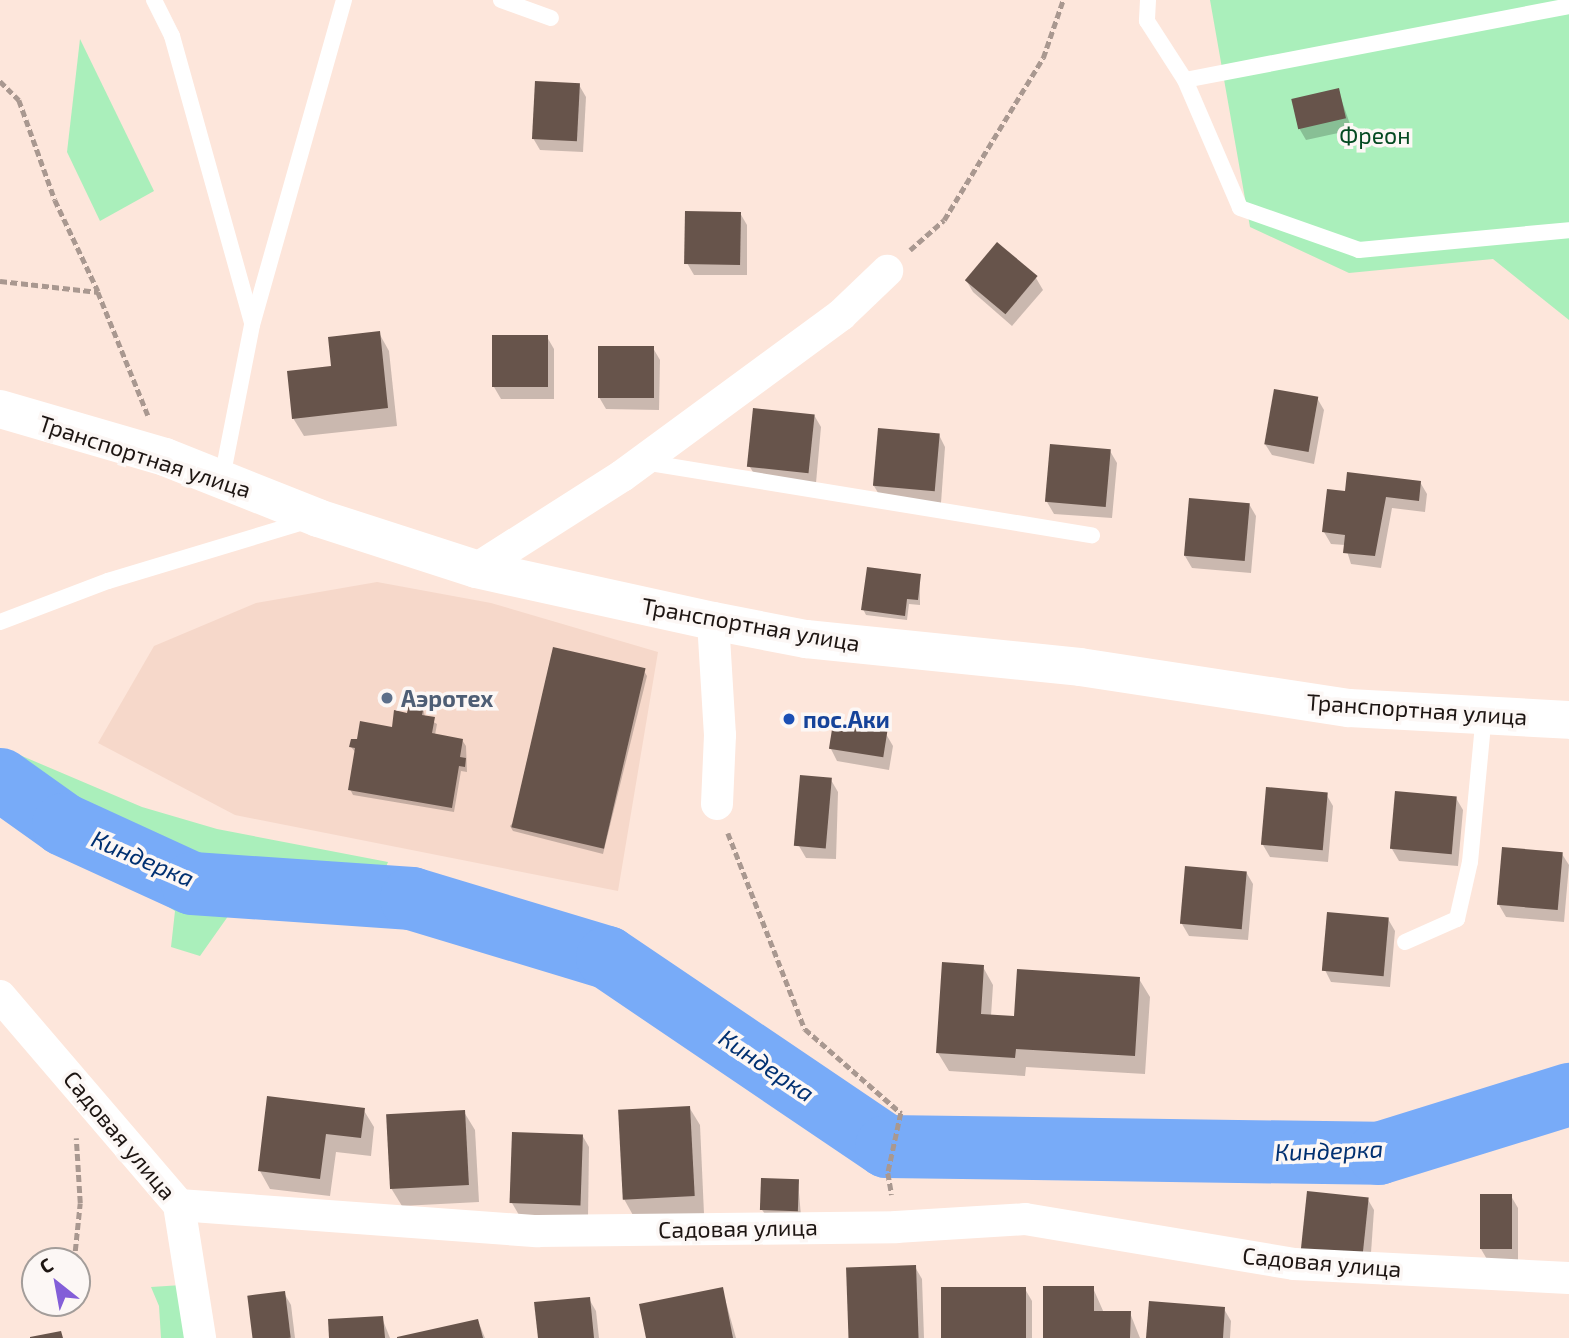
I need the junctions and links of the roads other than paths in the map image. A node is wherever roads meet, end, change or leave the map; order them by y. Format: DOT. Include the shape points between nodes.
graph roads {
  1 [pos="154,0"];
  2 [pos="344,0"];
  3 [pos="501,0"];
  4 [pos="1147,0"];
  5 [pos="1569,6"];
  6 [pos="551,19"];
  7 [pos="1185,80"];
  8 [pos="1569,230"];
  9 [pos="887,271"];
  10 [pos="253,325"];
  11 [pos="0,409"];
  12 [pos="642,461"];
  13 [pos="222,478"];
  14 [pos="318,518"];
  15 [pos="1092,535"];
  16 [pos="476,569"];
  17 [pos="713,621"];
  18 [pos="0,622"];
  19 [pos="1484,715"];
  20 [pos="1569,720"];
  21 [pos="717,804"];
  22 [pos="1405,942"];
  23 [pos="0,996"];
  24 [pos="179,1205"];
  25 [pos="1569,1278"];
  26 [pos="200,1338"];
  1 -- 10 [label="lane" via="172,36"];
  2 -- 10 [label="lane"];
  3 -- 6 [label="lane"];
  4 -- 7 [label="lane" via="1147,21"];
  5 -- 7 [label="lane"];
  7 -- 8 [label="lane" via="1240,208 1359,250"];
  9 -- 12 [label="street" via="841,315"];
  10 -- 13 [label="lane"];
  11 -- 13 [label="street, Транспортная улица"];
  12 -- 15 [label="lane"];
  12 -- 16 [label="street"];
  13 -- 14 [label="street, Транспортная улица"];
  14 -- 16 [label="street, Транспортная улица"];
  14 -- 18 [label="lane" via="108,581"];
  16 -- 17 [label="street, Транспортная улица"];
  17 -- 19 [label="street, Транспортная улица" via="806,639 1080,667 1349,708"];
  17 -- 21 [label="street" via="720,735"];
  19 -- 20 [label="street, Транспортная улица"];
  19 -- 22 [label="lane" via="1470,862 1457,919"];
  23 -- 24 [label="street, Садовая улица"];
  24 -- 25 [label="street, Садовая улица" via="537,1231 896,1227 1025,1219 1294,1264"];
  24 -- 26 [label="street"];
}
